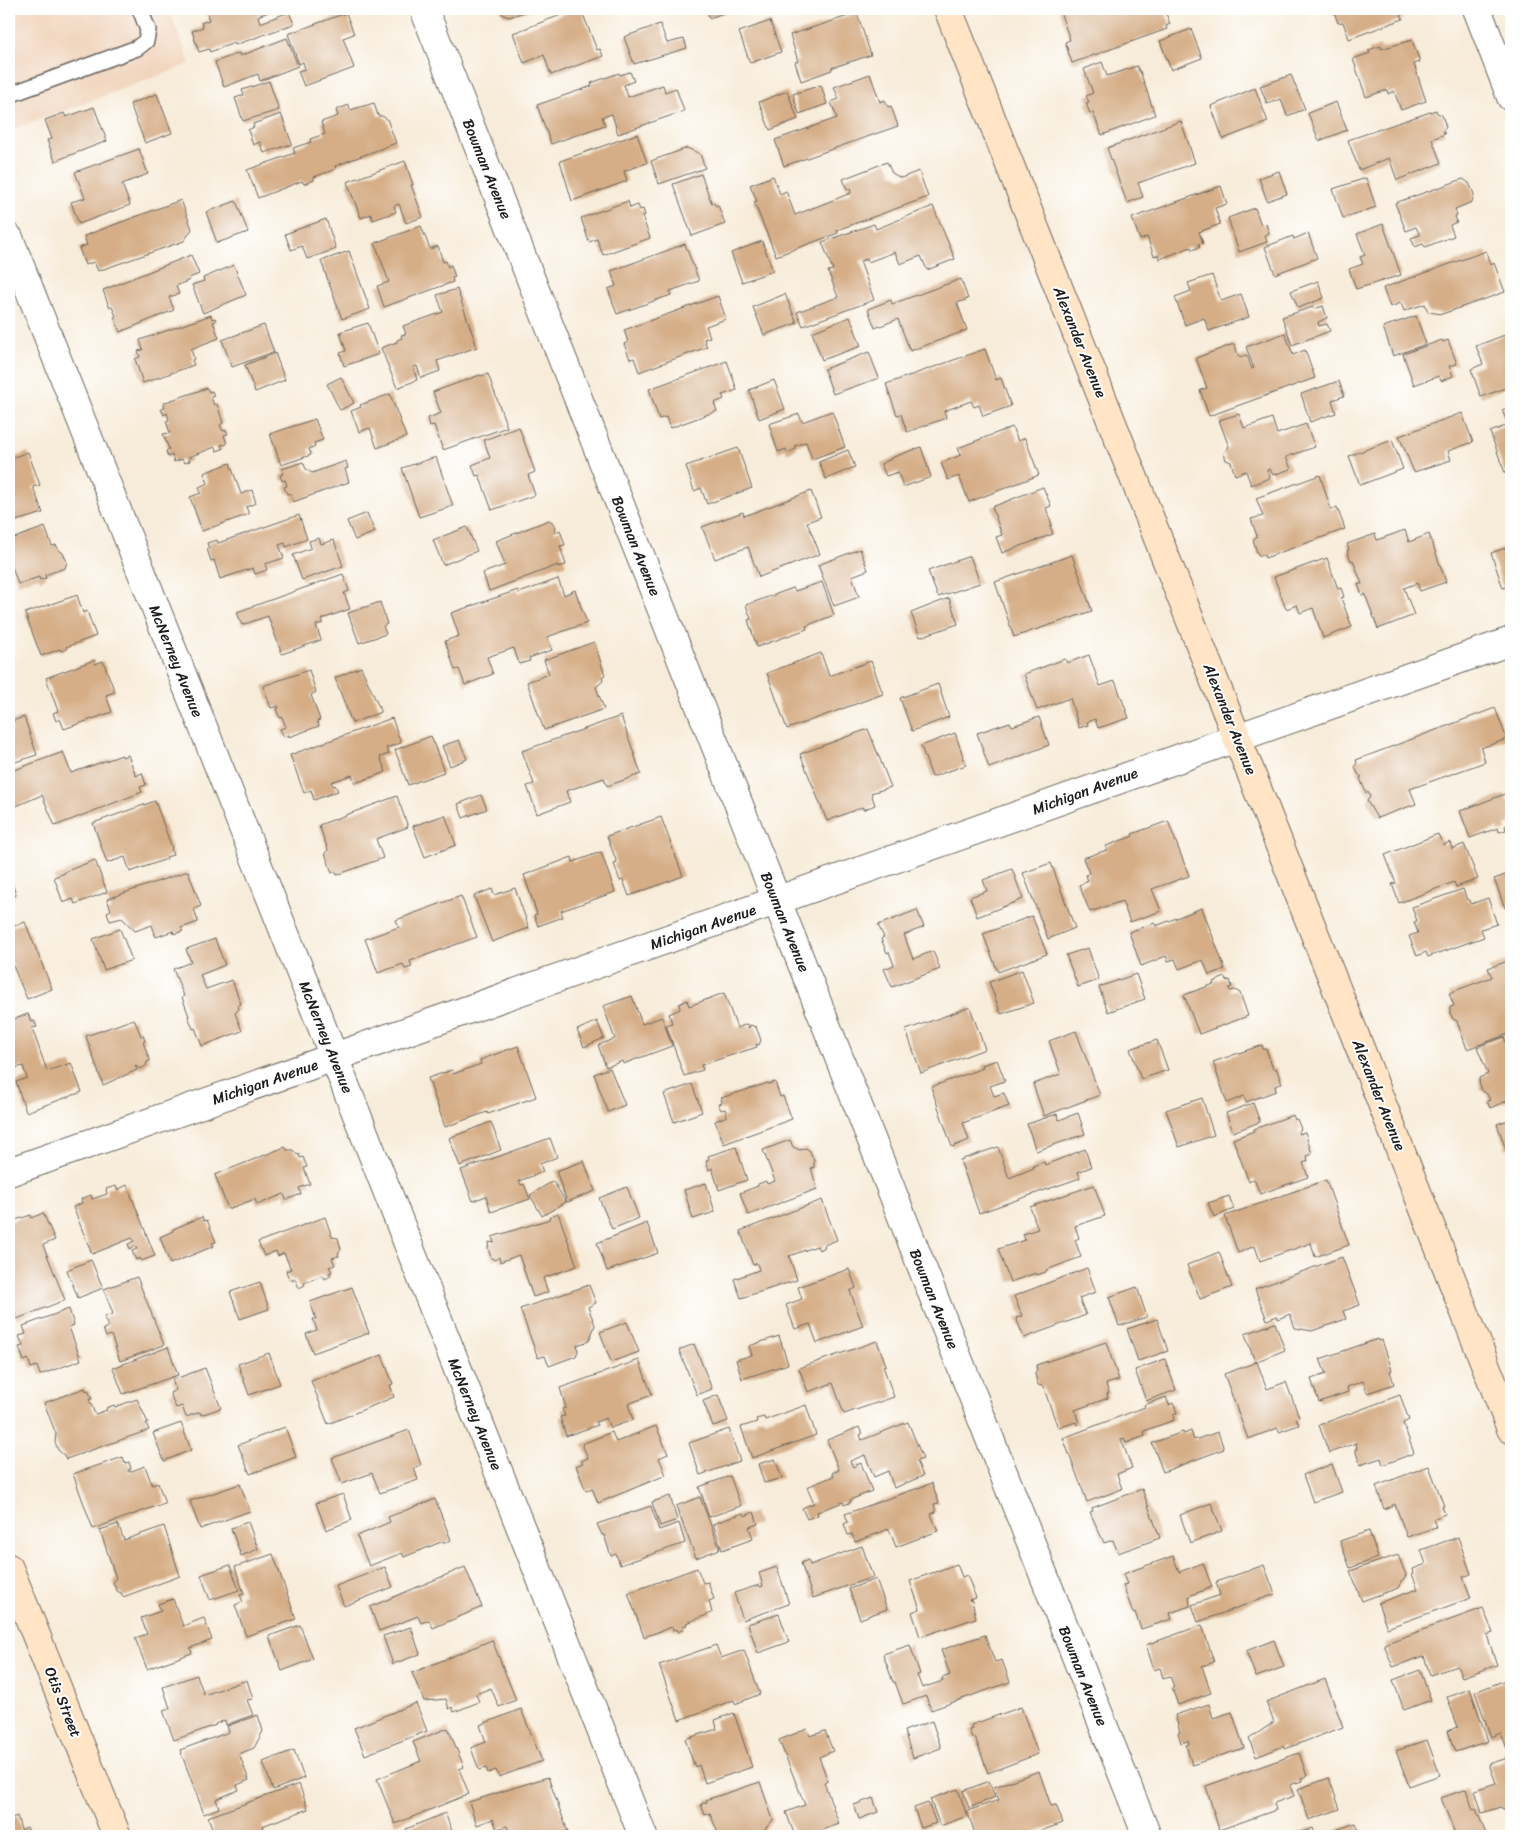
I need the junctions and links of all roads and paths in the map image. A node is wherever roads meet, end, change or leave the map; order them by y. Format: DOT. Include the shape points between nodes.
graph roads {
  1 [pos="140,9"];
  2 [pos="424,9"];
  3 [pos="948,9"];
  4 [pos="1476,9"];
  5 [pos="9,95"];
  6 [pos="1511,97"];
  7 [pos="9,238"];
  8 [pos="1511,641"];
  9 [pos="1237,738"];
  10 [pos="777,901"];
  11 [pos="334,1057"];
  12 [pos="9,1172"];
  13 [pos="1511,1429"];
  14 [pos="9,1568"];
  15 [pos="117,1836"];
  16 [pos="643,1836"];
  17 [pos="1147,1836"];
  1 -- 5 [label="lane" via="148,30 146,41 137,48"];
  2 -- 10 [label="street, Bowman Avenue"];
  3 -- 9 [label="street, Alexander Avenue"];
  4 -- 6 [label="street"];
  7 -- 11 [label="street, McNerney Avenue"];
  8 -- 9 [label="street, Michigan Avenue"];
  9 -- 10 [label="street, Michigan Avenue"];
  9 -- 13 [label="street, Alexander Avenue"];
  10 -- 11 [label="street, Michigan Avenue"];
  10 -- 17 [label="street, Bowman Avenue"];
  11 -- 12 [label="street, Michigan Avenue"];
  11 -- 16 [label="street, McNerney Avenue"];
  14 -- 15 [label="street, Otis Street"];
}
